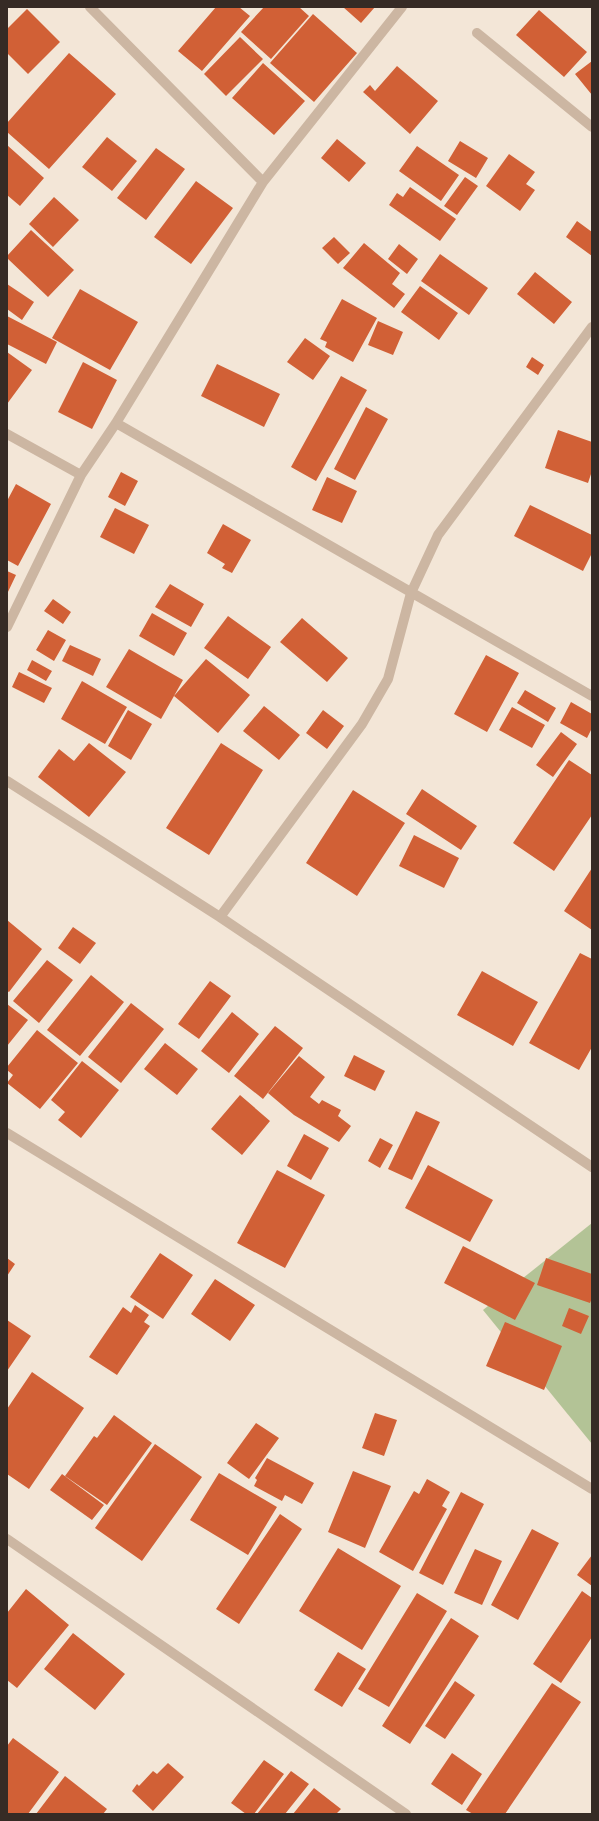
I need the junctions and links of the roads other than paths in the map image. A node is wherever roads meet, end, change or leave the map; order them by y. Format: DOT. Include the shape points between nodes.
graph roads {
  1 [pos="90,7"];
  2 [pos="402,7"];
  3 [pos="477,34"];
  4 [pos="592,127"];
  5 [pos="263,182"];
  6 [pos="592,327"];
  7 [pos="116,423"];
  8 [pos="7,434"];
  9 [pos="81,475"];
  10 [pos="411,593"];
  11 [pos="7,627"];
  12 [pos="592,696"];
  13 [pos="7,781"];
  14 [pos="220,917"];
  15 [pos="7,1133"];
  16 [pos="592,1166"];
  17 [pos="592,1489"];
  18 [pos="7,1539"];
  19 [pos="406,1814"];
  1 -- 5 [label="street"];
  2 -- 5 [label="street"];
  3 -- 4 [label="street"];
  5 -- 7 [label="street"];
  6 -- 10 [label="street" via="438,535"];
  7 -- 9 [label="street"];
  7 -- 10 [label="street"];
  8 -- 9 [label="street"];
  9 -- 11 [label="street"];
  10 -- 12 [label="street"];
  10 -- 14 [label="street" via="388,679 362,724"];
  13 -- 14 [label="street"];
  14 -- 16 [label="street"];
  15 -- 17 [label="street"];
  18 -- 19 [label="street"];
}
